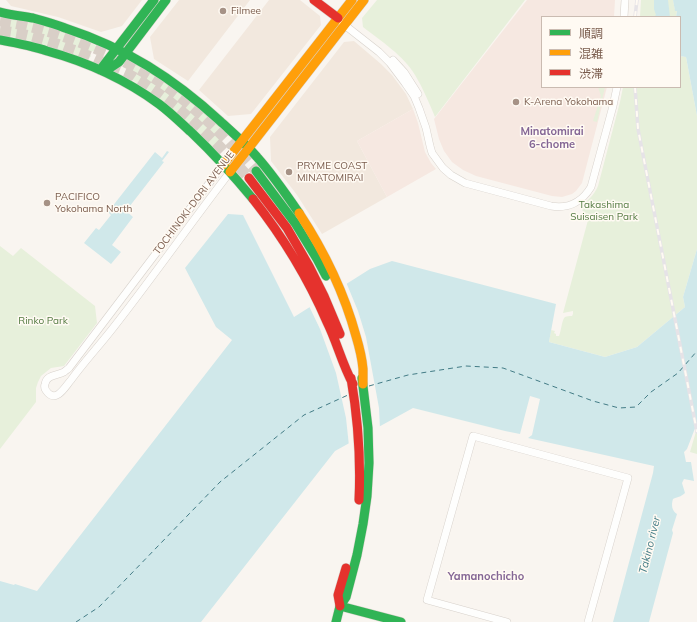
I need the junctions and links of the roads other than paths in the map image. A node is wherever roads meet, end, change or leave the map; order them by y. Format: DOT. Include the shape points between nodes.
graph roads {
  1 [pos="154,0"];
  2 [pos="166,0"];
  3 [pos="314,0"];
  4 [pos="352,0"];
  5 [pos="364,0"];
  6 [pos="621,0"];
  7 [pos="625,0"];
  8 [pos="0,12"];
  9 [pos="619,16"];
  10 [pos="624,16"];
  11 [pos="343,22"];
  12 [pos="0,40"];
  13 [pos="117,48"];
  14 [pos="126,53"];
  15 [pos="100,70"];
  16 [pos="613,88"];
  17 [pos="617,88"];
  18 [pos="245,145"];
  19 [pos="227,168"];
  20 [pos="256,171"];
  21 [pos="249,178"];
  22 [pos="336,288"];
  23 [pos="321,298"];
  24 [pos="118,304"];
  25 [pos="127,310"];
  26 [pos="90,340"];
  27 [pos="93,352"];
  28 [pos="339,609"];
  29 [pos="336,622"];
  30 [pos="374,622"];
  31 [pos="401,622"];
  32 [pos="507,622"];
  33 [pos="588,622"];
  1 -- 13 [label="street"];
  2 -- 14 [label="street"];
  3 -- 11 [label="street"];
  4 -- 11 [label="street, TOCHINOKI-DORI AVENUE"];
  5 -- 11 [label="street"];
  6 -- 9 [label="street"];
  7 -- 10 [label="street"];
  8 -- 13 [label="street" via="55,24"];
  11 -- 16 [label="street" via="380,48 404,72 427,116 436,150 454,172 467,179 552,202 565,202 574,198 582,193 587,185"];
  11 -- 17 [label="street" via="379,52 405,83 419,108 432,153 451,175 465,183 551,206 567,206 577,202 591,187"];
  11 -- 18 [label="street, TOCHINOKI-DORI AVENUE"];
  12 -- 15 [label="street" via="30,46"];
  13 -- 14 [label="street"];
  13 -- 15 [label="street"];
  14 -- 15 [label="street" via="115,65"];
  14 -- 18 [label="street" via="173,81"];
  15 -- 19 [label="street" via="159,104"];
  18 -- 19 [label="street, TOCHINOKI-DORI AVENUE"];
  18 -- 22 [label="street" via="302,217 324,256"];
  19 -- 23 [label="street" via="260,207"];
  19 -- 24 [label="street, TOCHINOKI-DORI AVENUE"];
  19 -- 25 [label="street, TOCHINOKI-DORI AVENUE" via="202,208"];
  20 -- 22 [label="street" via="295,222"];
  21 -- 23 [label="street" via="287,228 309,266"];
  22 -- 28 [label="street" via="346,303 363,368 368,436 368,475 363,526 346,597"];
  23 -- 28 [label="street" via="353,384 359,440 358,510 338,595"];
  24 -- 25 [label="street"];
  24 -- 26 [label="street, TOCHINOKI-DORI AVENUE"];
  25 -- 27 [label="street, TOCHINOKI-DORI AVENUE"];
  26 -- 27 [label="street"];
  26 -- 27 [label="street, TOCHINOKI-DORI AVENUE" via="65,372 48,378 45,384 49,394 54,396 61,393"];
  28 -- 29 [label="street"];
  28 -- 30 [label="street"];
  28 -- 31 [label="street"];
  32 -- 33 [label="street" via="427,600 472,436 628,478"];
}
